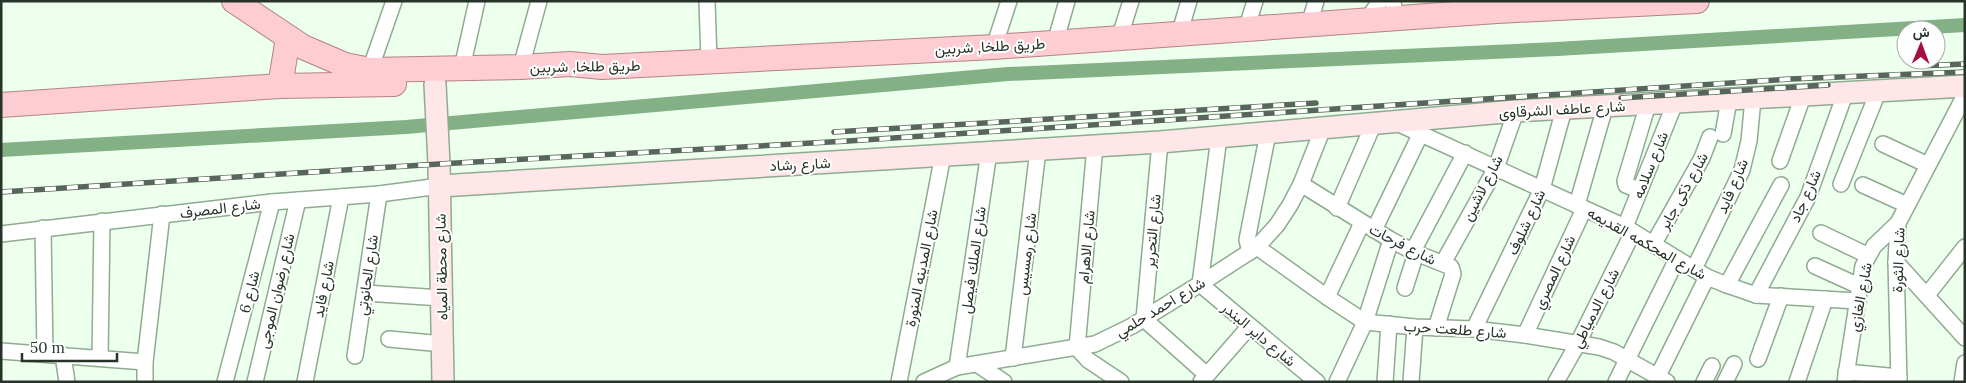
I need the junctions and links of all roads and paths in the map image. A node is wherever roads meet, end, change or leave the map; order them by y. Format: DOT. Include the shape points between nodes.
graph roads {
  1 [pos="234,1"];
  2 [pos="394,1"];
  3 [pos="477,1"];
  4 [pos="538,1"];
  5 [pos="708,1"];
  6 [pos="1009,1"];
  7 [pos="1067,1"];
  8 [pos="1130,1"];
  9 [pos="1189,1"];
  10 [pos="1255,1"];
  11 [pos="1316,1"];
  12 [pos="1690,2"];
  13 [pos="1547,5"];
  14 [pos="1498,6"];
  15 [pos="1456,8"];
  16 [pos="1384,10"];
  17 [pos="1309,25"];
  18 [pos="1246,30"];
  19 [pos="1179,34"];
  20 [pos="288,38"];
  21 [pos="1120,38"];
  22 [pos="1055,43"];
  23 [pos="994,47"];
  24 [pos="709,60"];
  25 [pos="521,67"];
  26 [pos="602,67"];
  27 [pos="462,68"];
  28 [pos="370,70"];
  29 [pos="280,86"];
  30 [pos="1965,86"];
  31 [pos="435,92"];
  32 [pos="1878,92"];
  33 [pos="1844,94"];
  34 [pos="1965,95"];
  35 [pos="1803,96"];
  36 [pos="1753,99"];
  37 [pos="1728,100"];
  38 [pos="1675,103"];
  39 [pos="1,104"];
  40 [pos="1648,104"];
  41 [pos="1605,107"];
  42 [pos="1564,109"];
  43 [pos="1516,111"];
  44 [pos="1384,122"];
  45 [pos="1323,128"];
  46 [pos="1268,133"];
  47 [pos="1420,133"];
  48 [pos="1219,137"];
  49 [pos="1160,142"];
  50 [pos="1883,144"];
  51 [pos="1095,146"];
  52 [pos="1038,150"];
  53 [pos="989,152"];
  54 [pos="1465,153"];
  55 [pos="943,155"];
  56 [pos="1780,161"];
  57 [pos="1928,165"];
  58 [pos="1496,168"];
  59 [pos="1301,184"];
  60 [pos="1841,184"];
  61 [pos="1781,185"];
  62 [pos="1863,185"];
  63 [pos="440,186"];
  64 [pos="1542,189"];
  65 [pos="1639,190"];
  66 [pos="379,194"];
  67 [pos="341,197"];
  68 [pos="298,200"];
  69 [pos="272,202"];
  70 [pos="1907,205"];
  71 [pos="1580,207"];
  72 [pos="1337,208"];
  73 [pos="162,214"];
  74 [pos="102,221"];
  75 [pos="1898,224"];
  76 [pos="1368,226"];
  77 [pos="43,228"];
  78 [pos="1629,230"];
  79 [pos="1821,233"];
  80 [pos="1,234"];
  81 [pos="1391,240"];
  82 [pos="1653,244"];
  83 [pos="1965,247"];
  84 [pos="1254,249"];
  85 [pos="1414,252"];
  86 [pos="1867,255"];
  87 [pos="1677,259"];
  88 [pos="1896,262"];
  89 [pos="1443,263"];
  90 [pos="1815,266"];
  91 [pos="1694,269"];
  92 [pos="1707,276"];
  93 [pos="1200,284"];
  94 [pos="1727,286"];
  95 [pos="1405,288"];
  96 [pos="365,292"];
  97 [pos="1858,294"];
  98 [pos="1756,295"];
  99 [pos="1782,296"];
  100 [pos="1927,296"];
  101 [pos="1327,297"];
  102 [pos="442,298"];
  103 [pos="1825,299"];
  104 [pos="1144,319"];
  105 [pos="1365,322"];
  106 [pos="1389,324"];
  107 [pos="1250,327"];
  108 [pos="1415,327"];
  109 [pos="1436,328"];
  110 [pos="1474,330"];
  111 [pos="1963,331"];
  112 [pos="1525,335"];
  113 [pos="389,339"];
  114 [pos="1578,343"];
  115 [pos="443,344"];
  116 [pos="1077,348"];
  117 [pos="1,351"];
  118 [pos="44,354"];
  119 [pos="63,355"];
  120 [pos="355,356"];
  121 [pos="100,358"];
  122 [pos="1013,358"];
  123 [pos="1628,359"];
  124 [pos="1758,359"];
  125 [pos="145,362"];
  126 [pos="1965,363"];
  127 [pos="977,364"];
  128 [pos="1734,364"];
  129 [pos="1712,366"];
  130 [pos="957,367"];
  131 [pos="1209,377"];
  132 [pos="1846,377"];
  133 [pos="1657,378"];
  134 [pos="1899,379"];
  135 [pos="1802,381"];
  136 [pos="67,382"];
  137 [pos="145,382"];
  138 [pos="225,382"];
  139 [pos="255,382"];
  140 [pos="305,382"];
  141 [pos="443,382"];
  142 [pos="899,382"];
  143 [pos="924,382"];
  144 [pos="1004,382"];
  145 [pos="1121,382"];
  146 [pos="1317,382"];
  147 [pos="1337,382"];
  148 [pos="1385,382"];
  149 [pos="1411,382"];
  150 [pos="1556,382"];
  151 [pos="1616,382"];
  152 [pos="1704,382"];
  153 [pos="1725,382"];
  154 [pos="1962,382"];
  1 -- 20 [label="main road, طريق طلخا, شربين"];
  2 -- 28 [label="street"];
  3 -- 27 [label="street"];
  4 -- 25 [label="street"];
  5 -- 24 [label="street"];
  6 -- 23 [label="street"];
  7 -- 22 [label="street"];
  8 -- 21 [label="street"];
  9 -- 19 [label="street"];
  10 -- 18 [label="street"];
  11 -- 17 [label="street"];
  12 -- 13 [label="main road, طريق طلخا, شربين"];
  13 -- 14 [label="main road, طريق طلخا, شربين"];
  14 -- 15 [label="main road, طريق طلخا, شربين"];
  15 -- 16 [label="main road, طريق طلخا, شربين"];
  16 -- 17 [label="main road, طريق طلخا, شربين"];
  17 -- 18 [label="main road, طريق طلخا, شربين"];
  18 -- 19 [label="main road, طريق طلخا, شربين"];
  19 -- 21 [label="main road, طريق طلخا, شربين"];
  20 -- 28 [label="main road, طريق طلخا, شربين" via="345,65"];
  20 -- 29 [label="main road"];
  21 -- 22 [label="main road, طريق طلخا, شربين"];
  22 -- 23 [label="main road, طريق طلخا, شربين"];
  23 -- 24 [label="main road, طريق طلخا, شربين"];
  24 -- 26 [label="main road, طريق طلخا, شربين"];
  25 -- 26 [label="main road, طريق طلخا, شربين" via="570,64"];
  25 -- 27 [label="main road, طريق طلخا, شربين"];
  26 -- 31 [label="main road"];
  27 -- 28 [label="main road, طريق طلخا, شربين"];
  29 -- 31 [label="main road"];
  29 -- 39 [label="main road"];
  30 -- 32 [label="street, شارع عاطف الشرقاوى"];
  31 -- 63 [label="street, شارع محطة المياه"];
  32 -- 33 [label="street, شارع عاطف الشرقاوى"];
  32 -- 60 [label="street"];
  33 -- 35 [label="street, شارع عاطف الشرقاوى"];
  33 -- 98 [label="street, شارع جاد" via="1808,197"];
  34 -- 57 [label="street, شارع الثورة"];
  35 -- 36 [label="street, شارع عاطف الشرقاوى"];
  35 -- 56 [label="street"];
  36 -- 37 [label="street, شارع عاطف الشرقاوى"];
  36 -- 91 [label="street, شارع فايد" via="1742,170"];
  37 -- 38 [label="street, شارع عاطف الشرقاوى"];
  37 -- 82 [label="street, شارع ذكى جابر" via="1717,135"];
  38 -- 40 [label="street, شارع عاطف الشرقاوى"];
  38 -- 65 [label="street, شارع سلامه"];
  40 -- 41 [label="street, شارع عاطف الشرقاوى"];
  40 -- 65 [label="street" via="1625,180 1626,185"];
  41 -- 42 [label="street, شارع عاطف الشرقاوى"];
  41 -- 71 [label="street, شارع المصري"];
  42 -- 43 [label="street, شارع عاطف الشرقاوى"];
  42 -- 64 [label="street, شارع شلوف"];
  43 -- 44 [label="street, شارع عاطف الشرقاوى"];
  43 -- 58 [label="street, شارع لاشين"];
  44 -- 45 [label="street, شارع عاطف الشرقاوى"];
  44 -- 47 [label="street, شارع المحكمه القديمه"];
  44 -- 72 [label="street"];
  45 -- 46 [label="street, شارع عاطف الشرقاوى"];
  45 -- 59 [label="street, شارع احمد حلمي"];
  46 -- 48 [label="street, شارع عاطف الشرقاوى"];
  46 -- 84 [label="street" via="1247,240"];
  47 -- 54 [label="street, شارع المحكمه القديمه"];
  47 -- 76 [label="street"];
  48 -- 49 [label="street, شارع عاطف الشرقاوى"];
  48 -- 93 [label="street"];
  49 -- 51 [label="street, شارع رشاد"];
  49 -- 104 [label="street, شارع التحرير"];
  50 -- 57 [label="street"];
  51 -- 52 [label="street, شارع رشاد"];
  51 -- 116 [label="street, شارع الاهرام"];
  52 -- 53 [label="street, شارع رشاد"];
  52 -- 122 [label="street, شارع رمسيس"];
  53 -- 55 [label="street, شارع رشاد"];
  53 -- 130 [label="street, شارع الملك فيصل"];
  54 -- 58 [label="street, شارع المحكمه القديمه"];
  54 -- 85 [label="street"];
  55 -- 63 [label="street, شارع رشاد"];
  55 -- 142 [label="street, شارع المدينه المنورة"];
  57 -- 70 [label="street, شارع الثورة"];
  58 -- 64 [label="street, شارع المحكمه القديمه"];
  58 -- 89 [label="street, شارع لاشين"];
  59 -- 72 [label="street, شارع فرحات"];
  59 -- 84 [label="street, شارع احمد حلمي" via="1277,225"];
  61 -- 94 [label="street"];
  62 -- 70 [label="street"];
  63 -- 66 [label="street, شارع المصرف"];
  63 -- 102 [label="street, شارع محطة المياه"];
  64 -- 71 [label="street, شارع المحكمه القديمه"];
  64 -- 110 [label="street, شارع شلوف"];
  65 -- 78 [label="street, شارع سلامه"];
  66 -- 67 [label="street, شارع المصرف"];
  66 -- 96 [label="street, شارع الحانوتي"];
  67 -- 68 [label="street, شارع المصرف"];
  67 -- 140 [label="street, شارع فايد"];
  68 -- 69 [label="street, شارع المصرف"];
  68 -- 139 [label="street, شارع رضوان الموجى"];
  69 -- 73 [label="street, شارع المصرف"];
  69 -- 138 [label="street, شارع 6"];
  70 -- 75 [label="street, شارع الثورة"];
  71 -- 78 [label="street, شارع المحكمه القديمه"];
  71 -- 112 [label="street, شارع المصري"];
  72 -- 76 [label="street, شارع فرحات"];
  73 -- 74 [label="street, شارع المصرف"];
  73 -- 125 [label="street"];
  74 -- 77 [label="street, شارع المصرف"];
  74 -- 121 [label="street"];
  75 -- 86 [label="street, شارع الغازي"];
  75 -- 88 [label="street, شارع الثورة"];
  76 -- 81 [label="street, شارع فرحات"];
  76 -- 101 [label="street"];
  77 -- 80 [label="street, شارع المصرف"];
  77 -- 118 [label="street"];
  78 -- 82 [label="street, شارع المحكمه القديمه"];
  78 -- 114 [label="street, شارع الدمياطي"];
  79 -- 86 [label="street"];
  81 -- 85 [label="street, شارع فرحات"];
  81 -- 105 [label="street"];
  82 -- 87 [label="street, شارع المحكمه القديمه"];
  83 -- 100 [label="street"];
  84 -- 93 [label="street, شارع احمد حلمي"];
  84 -- 101 [label="street, شارع طلعت حرب"];
  85 -- 89 [label="street, شارع فرحات"];
  85 -- 95 [label="street"];
  86 -- 97 [label="street, شارع الغازي"];
  87 -- 91 [label="street, شارع المحكمه القديمه"];
  87 -- 123 [label="street"];
  88 -- 100 [label="street"];
  88 -- 134 [label="street, شارع الثورة"];
  89 -- 109 [label="street, شارع فرحات" via="1453,271"];
  90 -- 97 [label="street"];
  91 -- 92 [label="street, شارع المحكمه القديمه"];
  92 -- 94 [label="street, شارع المحكمه القديمه"];
  92 -- 133 [label="street"];
  93 -- 104 [label="street, شارع احمد حلمي"];
  93 -- 107 [label="street, شارع داير البندر"];
  94 -- 98 [label="street, شارع المحكمه القديمه"];
  96 -- 102 [label="street"];
  96 -- 120 [label="street, شارع الحانوتي"];
  97 -- 103 [label="street, شارع المحكمه القديمه"];
  97 -- 132 [label="street, شارع الغازي"];
  98 -- 99 [label="street, شارع المحكمه القديمه"];
  99 -- 103 [label="street, شارع المحكمه القديمه"];
  99 -- 124 [label="street"];
  100 -- 111 [label="street"];
  101 -- 105 [label="street, شارع طلعت حرب"];
  102 -- 115 [label="street, شارع محطة المياه"];
  103 -- 135 [label="street"];
  104 -- 116 [label="street, شارع احمد حلمي" via="1116,335"];
  104 -- 131 [label="street"];
  105 -- 106 [label="street, شارع طلعت حرب"];
  105 -- 147 [label="street"];
  106 -- 108 [label="street, شارع طلعت حرب"];
  106 -- 148 [label="street"];
  107 -- 131 [label="street"];
  107 -- 146 [label="street, شارع داير البندر"];
  108 -- 109 [label="street, شارع طلعت حرب"];
  108 -- 149 [label="street"];
  109 -- 110 [label="street, شارع طلعت حرب"];
  110 -- 112 [label="street, شارع طلعت حرب"];
  112 -- 114 [label="street, شارع طلعت حرب"];
  113 -- 115 [label="street"];
  114 -- 123 [label="street, شارع طلعت حرب" via="1599,347"];
  114 -- 150 [label="street, شارع الدمياطي"];
  115 -- 141 [label="street, شارع محطة المياه"];
  116 -- 122 [label="street, شارع احمد حلمي"];
  116 -- 145 [label="street" via="1088,360"];
  117 -- 118 [label="street"];
  118 -- 119 [label="street"];
  119 -- 121 [label="street"];
  119 -- 136 [label="street"];
  121 -- 125 [label="street"];
  122 -- 127 [label="street, شارع احمد حلمي"];
  123 -- 133 [label="street, شارع طلعت حرب"];
  123 -- 151 [label="street"];
  125 -- 137 [label="street"];
  126 -- 154 [label="street"];
  127 -- 130 [label="street, شارع احمد حلمي"];
  127 -- 144 [label="street"];
  128 -- 153 [label="street"];
  129 -- 152 [label="street"];
  130 -- 143 [label="street, شارع احمد حلمي"];
  132 -- 134 [label="street"];
}
